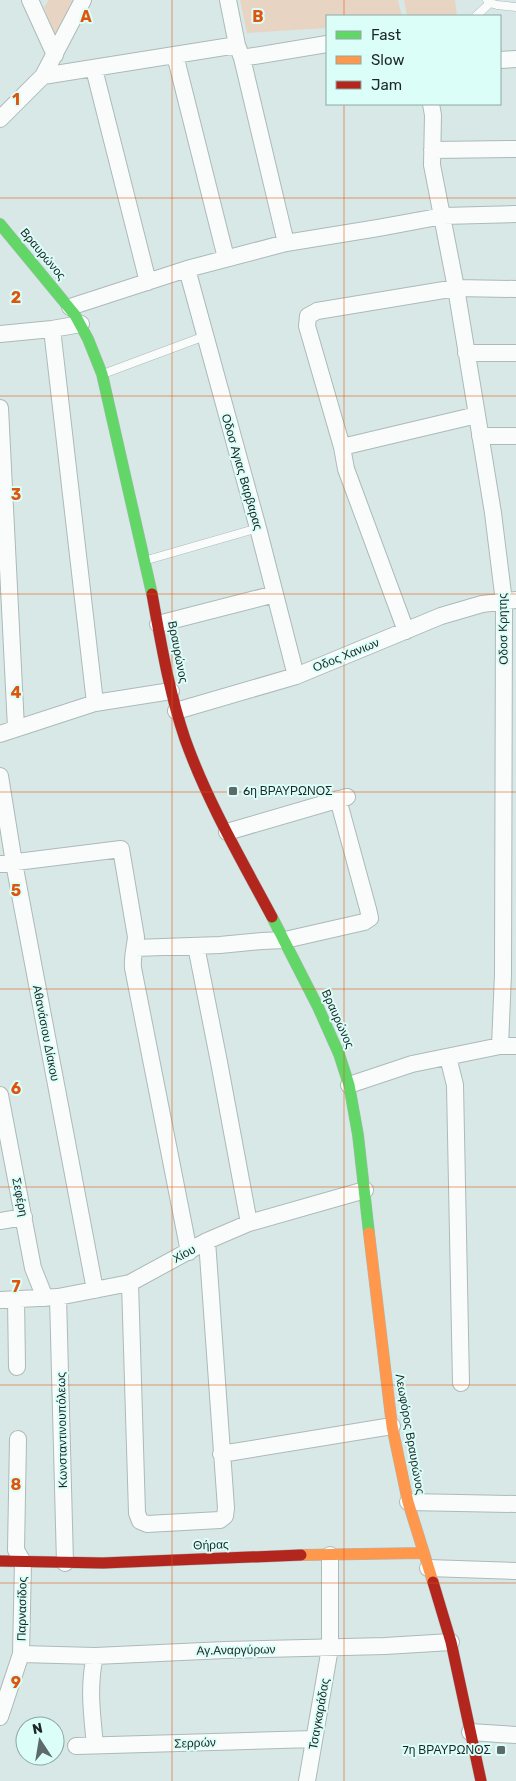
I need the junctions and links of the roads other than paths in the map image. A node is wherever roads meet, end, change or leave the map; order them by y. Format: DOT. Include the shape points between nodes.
graph roads {
  1 [pos="30,0"];
  2 [pos="83,0"];
  3 [pos="228,0"];
  4 [pos="489,1"];
  5 [pos="516,7"];
  6 [pos="477,15"];
  7 [pos="326,44"];
  8 [pos="239,52"];
  9 [pos="55,55"];
  10 [pos="175,55"];
  11 [pos="516,59"];
  12 [pos="501,60"];
  13 [pos="94,69"];
  14 [pos="43,76"];
  15 [pos="431,105"];
  16 [pos="0,118"];
  17 [pos="516,149"];
  18 [pos="432,150"];
  19 [pos="516,214"];
  20 [pos="443,216"];
  21 [pos="0,224"];
  22 [pos="286,243"];
  23 [pos="226,258"];
  24 [pos="187,269"];
  25 [pos="148,282"];
  26 [pos="456,288"];
  27 [pos="516,288"];
  28 [pos="70,307"];
  29 [pos="81,324"];
  30 [pos="52,329"];
  31 [pos="0,334"];
  32 [pos="205,336"];
  33 [pos="466,353"];
  34 [pos="516,353"];
  35 [pos="102,374"];
  36 [pos="0,408"];
  37 [pos="477,415"];
  38 [pos="480,436"];
  39 [pos="516,436"];
  40 [pos="342,447"];
  41 [pos="258,528"];
  42 [pos="145,560"];
  43 [pos="275,594"];
  44 [pos="510,601"];
  45 [pos="158,624"];
  46 [pos="406,631"];
  47 [pos="296,676"];
  48 [pos="171,691"];
  49 [pos="95,703"];
  50 [pos="176,711"];
  51 [pos="16,728"];
  52 [pos="0,734"];
  53 [pos="0,776"];
  54 [pos="227,832"];
  55 [pos="7,863"];
  56 [pos="284,940"];
  57 [pos="196,946"];
  58 [pos="136,948"];
  59 [pos="508,1046"];
  60 [pos="448,1057"];
  61 [pos="349,1085"];
  62 [pos="0,1098"];
  63 [pos="365,1190"];
  64 [pos="24,1217"];
  65 [pos="0,1221"];
  66 [pos="249,1223"];
  67 [pos="207,1241"];
  68 [pos="189,1252"];
  69 [pos="130,1283"];
  70 [pos="95,1290"];
  71 [pos="52,1298"];
  72 [pos="16,1299"];
  73 [pos="0,1300"];
  74 [pos="17,1368"];
  75 [pos="461,1383"];
  76 [pos="392,1426"];
  77 [pos="18,1439"];
  78 [pos="222,1454"];
  79 [pos="408,1502"];
  80 [pos="516,1504"];
  81 [pos="330,1555"];
  82 [pos="426,1560"];
  83 [pos="0,1561"];
  84 [pos="23,1562"];
  85 [pos="65,1563"];
  86 [pos="516,1571"];
  87 [pos="451,1642"];
  88 [pos="330,1648"];
  89 [pos="21,1654"];
  90 [pos="95,1656"];
  91 [pos="0,1717"];
  92 [pos="470,1732"];
  93 [pos="516,1736"];
  94 [pos="314,1740"];
  95 [pos="95,1745"];
  96 [pos="76,1746"];
  97 [pos="307,1781"];
  98 [pos="481,1781"];
  1 -- 9 [label="street"];
  2 -- 9 [label="street"];
  3 -- 8 [label="street"];
  4 -- 5 [label="lane"];
  4 -- 6 [label="lane"];
  7 -- 8 [label="street"];
  8 -- 10 [label="street"];
  8 -- 22 [label="street"];
  9 -- 14 [label="street"];
  10 -- 13 [label="street"];
  10 -- 23 [label="street"];
  11 -- 12 [label="street"];
  13 -- 14 [label="street"];
  13 -- 25 [label="street"];
  14 -- 16 [label="street"];
  15 -- 18 [label="street, Οδοσ Κρητης"];
  17 -- 18 [label="street"];
  18 -- 20 [label="street, Οδοσ Κρητης"];
  19 -- 20 [label="street"];
  20 -- 22 [label="street"];
  20 -- 26 [label="street, Οδοσ Κρητης"];
  21 -- 28 [label="main road, Βραυρώνος"];
  22 -- 23 [label="street"];
  23 -- 24 [label="street"];
  24 -- 25 [label="street"];
  24 -- 32 [label="street, Οδοσ Αγιας Βαρβαρας"];
  25 -- 28 [label="street"];
  26 -- 27 [label="street"];
  26 -- 33 [label="street, Οδοσ Κρητης"];
  26 -- 40 [label="street" via="317,311 308,316 307,326"];
  28 -- 29 [label="main road, Βραυρώνος"];
  29 -- 30 [label="street"];
  29 -- 35 [label="main road, Βραυρώνος"];
  30 -- 31 [label="street"];
  30 -- 49 [label="street"];
  32 -- 35 [label="lane"];
  32 -- 41 [label="street, Οδοσ Αγιας Βαρβαρας"];
  33 -- 34 [label="street"];
  33 -- 37 [label="street, Οδοσ Κρητης"];
  35 -- 42 [label="main road, Βραυρώνος"];
  36 -- 51 [label="street"];
  37 -- 38 [label="street, Οδοσ Κρητης"];
  37 -- 40 [label="street"];
  38 -- 39 [label="street"];
  38 -- 44 [label="street, Οδοσ Κρητης"];
  40 -- 46 [label="street" via="346,469"];
  41 -- 42 [label="lane"];
  41 -- 43 [label="street, Οδοσ Αγιας Βαρβαρας"];
  42 -- 45 [label="main road, Βραυρώνος"];
  43 -- 45 [label="street"];
  43 -- 47 [label="street, Οδοσ Αγιας Βαρβαρας"];
  44 -- 46 [label="street, Οδος Χανιων" via="482,604"];
  44 -- 59 [label="street, Οδοσ Κρητης" via="503,964"];
  45 -- 48 [label="main road, Βραυρώνος"];
  46 -- 47 [label="street, Οδος Χανιων"];
  47 -- 50 [label="street, Οδος Χανιων"];
  48 -- 49 [label="street"];
  48 -- 50 [label="main road, Βραυρώνος"];
  49 -- 51 [label="street"];
  50 -- 54 [label="main road, Βραυρώνος" via="196,769"];
  51 -- 52 [label="street"];
  53 -- 55 [label="street, Αθανάσιου Δίακου"];
  54 -- 56 [label="main road, Βραυρώνος"];
  54 -- 56 [label="street" via="342,798 370,918"];
  55 -- 58 [label="street" via="121,849"];
  55 -- 70 [label="street, Αθανάσιου Δίακου"];
  56 -- 57 [label="street"];
  56 -- 61 [label="main road, Βραυρώνος" via="318,1007"];
  57 -- 58 [label="street"];
  57 -- 66 [label="street"];
  58 -- 68 [label="street" via="133,968"];
  59 -- 60 [label="street"];
  60 -- 61 [label="street" via="412,1064"];
  60 -- 75 [label="street" via="455,1085"];
  61 -- 63 [label="main road, Λεωφόρος Βραυρώνος"];
  62 -- 64 [label="street, Σεφέρη"];
  63 -- 66 [label="street, Χίου"];
  63 -- 76 [label="main road, Λεωφόρος Βραυρώνος"];
  64 -- 65 [label="street"];
  64 -- 71 [label="street, Σεφέρη" via="34,1268"];
  66 -- 67 [label="street, Χίου"];
  67 -- 68 [label="street, Χίου"];
  67 -- 78 [label="street"];
  68 -- 69 [label="street, Χίου"];
  69 -- 70 [label="street, Χίου"];
  69 -- 78 [label="street" via="137,1513 140,1521 147,1524 193,1522 220,1520 225,1516"];
  70 -- 71 [label="street, Χίου"];
  71 -- 72 [label="street, Χίου"];
  71 -- 85 [label="street, Κωνσταντινουπόλεως"];
  72 -- 73 [label="street, Χίου"];
  72 -- 74 [label="street"];
  76 -- 78 [label="street"];
  76 -- 79 [label="main road, Λεωφόρος Βραυρώνος"];
  77 -- 84 [label="street, Παρνασίδος" via="16,1550"];
  79 -- 80 [label="street"];
  79 -- 82 [label="main road, Λεωφόρος Βραυρώνος"];
  81 -- 82 [label="main road, Θήρας"];
  81 -- 85 [label="main road, Θήρας"];
  81 -- 88 [label="street, Τσαγκαράδας"];
  82 -- 86 [label="street"];
  82 -- 87 [label="main road, Λεωφόρος Βραυρώνος"];
  83 -- 84 [label="main road, Θήρας"];
  84 -- 85 [label="main road, Θήρας"];
  84 -- 89 [label="street, Παρνασίδος"];
  87 -- 88 [label="street, Αγ.Αναργύρων"];
  87 -- 92 [label="main road, Λεωφόρος Βραυρώνος"];
  88 -- 90 [label="street, Αγ.Αναργύρων"];
  88 -- 94 [label="street, Τσαγκαράδας"];
  89 -- 90 [label="street, Αγ.Αναργύρων"];
  89 -- 91 [label="street, Παρνασίδος"];
  90 -- 95 [label="street" via="91,1672 91,1708"];
  92 -- 93 [label="street"];
  92 -- 98 [label="main road, Λεωφόρος Βραυρώνος"];
  94 -- 95 [label="street, Σερρών"];
  94 -- 97 [label="street, Τσαγκαράδας"];
  95 -- 96 [label="street, Σερρών"];
}
